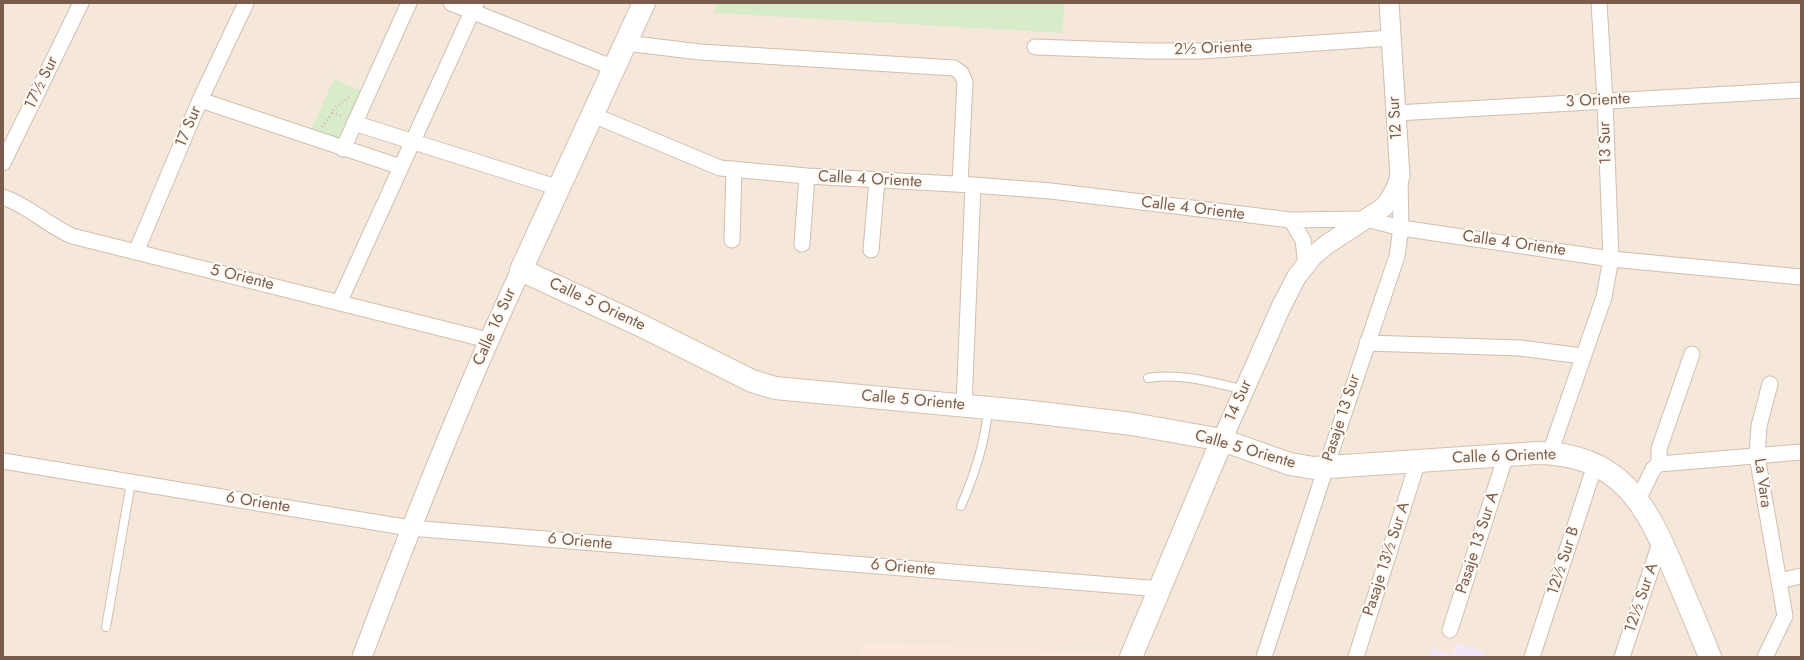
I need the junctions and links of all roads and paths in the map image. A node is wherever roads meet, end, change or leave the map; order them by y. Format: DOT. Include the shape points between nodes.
graph roads {
  1 [pos="81,3"];
  2 [pos="246,3"];
  3 [pos="409,3"];
  4 [pos="451,3"];
  5 [pos="644,3"];
  6 [pos="1388,3"];
  7 [pos="1599,3"];
  8 [pos="474,7"];
  9 [pos="1391,38"];
  10 [pos="626,43"];
  11 [pos="1035,47"];
  12 [pos="614,68"];
  13 [pos="1801,90"];
  14 [pos="367,94"];
  15 [pos="200,100"];
  16 [pos="1605,101"];
  17 [pos="1396,113"];
  18 [pos="592,115"];
  19 [pos="354,123"];
  20 [pos="314,140"];
  21 [pos="412,142"];
  22 [pos="343,149"];
  23 [pos="3,163"];
  24 [pos="401,167"];
  25 [pos="734,169"];
  26 [pos="807,176"];
  27 [pos="1400,176"];
  28 [pos="877,180"];
  29 [pos="966,184"];
  30 [pos="559,188"];
  31 [pos="3,197"];
  32 [pos="1366,219"];
  33 [pos="1291,220"];
  34 [pos="1401,228"];
  35 [pos="732,240"];
  36 [pos="802,244"];
  37 [pos="871,250"];
  38 [pos="136,252"];
  39 [pos="1611,259"];
  40 [pos="1306,265"];
  41 [pos="521,270"];
  42 [pos="1801,277"];
  43 [pos="339,303"];
  44 [pos="488,340"];
  45 [pos="1367,343"];
  46 [pos="1692,354"];
  47 [pos="1582,356"];
  48 [pos="1148,378"];
  49 [pos="1770,384"];
  50 [pos="1244,390"];
  51 [pos="964,406"];
  52 [pos="988,408"];
  53 [pos="1222,440"];
  54 [pos="1801,452"];
  55 [pos="1550,453"];
  56 [pos="1506,455"];
  57 [pos="1757,456"];
  58 [pos="3,460"];
  59 [pos="1418,461"];
  60 [pos="1659,464"];
  61 [pos="1595,465"];
  62 [pos="1326,467"];
  63 [pos="131,482"];
  64 [pos="1638,500"];
  65 [pos="961,506"];
  66 [pos="410,528"];
  67 [pos="1661,540"];
  68 [pos="1801,576"];
  69 [pos="1779,581"];
  70 [pos="1161,589"];
  71 [pos="106,627"];
  72 [pos="1450,630"];
  73 [pos="362,657"];
  74 [pos="1131,657"];
  75 [pos="1264,657"];
  76 [pos="1356,657"];
  77 [pos="1532,657"];
  78 [pos="1622,657"];
  79 [pos="1710,657"];
  80 [pos="1765,657"];
  1 -- 23 [label="street, 17½ Sur"];
  2 -- 15 [label="street, 17 Sur"];
  3 -- 14 [label="street"];
  4 -- 8 [label="street"];
  5 -- 10 [label="main road, Calle 16 Sur"];
  6 -- 9 [label="street, 12 Sur"];
  7 -- 16 [label="street, 13 Sur"];
  8 -- 12 [label="street"];
  8 -- 21 [label="street"];
  9 -- 11 [label="street, 2½ Oriente" via="1201,51"];
  9 -- 17 [label="street, 12 Sur"];
  10 -- 12 [label="main road, Calle 16 Sur"];
  10 -- 29 [label="street" via="700,52 954,68 961,73 966,82"];
  12 -- 18 [label="main road, Calle 16 Sur"];
  13 -- 16 [label="street, 3 Oriente"];
  14 -- 19 [label="street"];
  14 -- 20 [label="path" via="348,97"];
  15 -- 20 [label="street"];
  15 -- 38 [label="street, 17 Sur"];
  16 -- 17 [label="street, 3 Oriente"];
  16 -- 39 [label="street, 13 Sur"];
  17 -- 27 [label="street, 12 Sur"];
  18 -- 25 [label="street, Calle 4 Oriente" via="720,168"];
  18 -- 30 [label="main road, Calle 16 Sur"];
  19 -- 21 [label="street"];
  19 -- 22 [label="street"];
  20 -- 22 [label="street"];
  21 -- 24 [label="street"];
  21 -- 30 [label="street"];
  22 -- 24 [label="street"];
  24 -- 43 [label="street"];
  25 -- 26 [label="street, Calle 4 Oriente"];
  25 -- 35 [label="street"];
  26 -- 28 [label="street, Calle 4 Oriente"];
  26 -- 36 [label="street"];
  27 -- 32 [label="street, 12 Sur" via="1390,199 1380,210"];
  27 -- 34 [label="street, Pasaje 13 Sur"];
  28 -- 29 [label="street, Calle 4 Oriente"];
  28 -- 37 [label="street"];
  29 -- 33 [label="street, Calle 4 Oriente"];
  29 -- 51 [label="street"];
  30 -- 41 [label="main road, Calle 16 Sur"];
  31 -- 38 [label="street, 5 Oriente" via="31,210 72,236"];
  32 -- 33 [label="street, Calle 4 Oriente"];
  32 -- 34 [label="street, Calle 4 Oriente"];
  32 -- 40 [label="street, 14 Sur" via="1326,245"];
  33 -- 40 [label="street" via="1303,240"];
  34 -- 39 [label="street, Calle 4 Oriente"];
  34 -- 45 [label="street, Pasaje 13 Sur" via="1397,256"];
  38 -- 43 [label="street, 5 Oriente"];
  39 -- 42 [label="street, Calle 4 Oriente"];
  39 -- 47 [label="street" via="1604,297"];
  40 -- 50 [label="street, 14 Sur" via="1297,276 1281,307"];
  41 -- 44 [label="street, Calle 16 Sur"];
  41 -- 51 [label="main road, Calle 5 Oriente" via="762,385"];
  43 -- 44 [label="street, 5 Oriente"];
  44 -- 66 [label="street, Calle 16 Sur"];
  45 -- 47 [label="street" via="1520,348"];
  45 -- 62 [label="street, Pasaje 13 Sur"];
  46 -- 60 [label="street" via="1659,449"];
  47 -- 55 [label="street"];
  48 -- 50 [label="lane" via="1167,375 1186,377"];
  49 -- 57 [label="street, La Vara" via="1759,426"];
  50 -- 53 [label="street, 14 Sur"];
  51 -- 52 [label="main road, Calle 5 Oriente"];
  52 -- 53 [label="main road, Calle 5 Oriente" via="1132,424"];
  52 -- 65 [label="lane" via="982,452"];
  53 -- 62 [label="main road, Calle 5 Oriente" via="1290,464"];
  53 -- 70 [label="main road, 14 Sur"];
  54 -- 57 [label="street"];
  55 -- 56 [label="main road, Calle 6 Oriente"];
  55 -- 61 [label="main road, Calle 6 Oriente" via="1567,455"];
  56 -- 59 [label="main road, Calle 6 Oriente"];
  56 -- 72 [label="street, Pasaje 13 Sur A"];
  57 -- 60 [label="street"];
  57 -- 69 [label="street, La Vara"];
  58 -- 63 [label="street, 6 Oriente"];
  59 -- 62 [label="main road, Calle 6 Oriente"];
  59 -- 76 [label="street, Pasaje 13½ Sur A"];
  60 -- 64 [label="street" via="1653,469"];
  61 -- 64 [label="main road, Calle 6 Oriente" via="1617,478"];
  61 -- 77 [label="street, 12½ Sur B"];
  62 -- 75 [label="street, Pasaje 13 Sur"];
  63 -- 66 [label="street, 6 Oriente"];
  63 -- 71 [label="lane"];
  64 -- 67 [label="main road, Calle 6 Oriente"];
  66 -- 70 [label="street, 6 Oriente"];
  66 -- 73 [label="street, Calle 16 Sur"];
  67 -- 78 [label="street, 12½ Sur A"];
  67 -- 79 [label="main road, Calle 6 Oriente"];
  68 -- 69 [label="street"];
  69 -- 80 [label="street, La Vara" via="1785,616"];
  70 -- 74 [label="main road, 14 Sur"];
}
